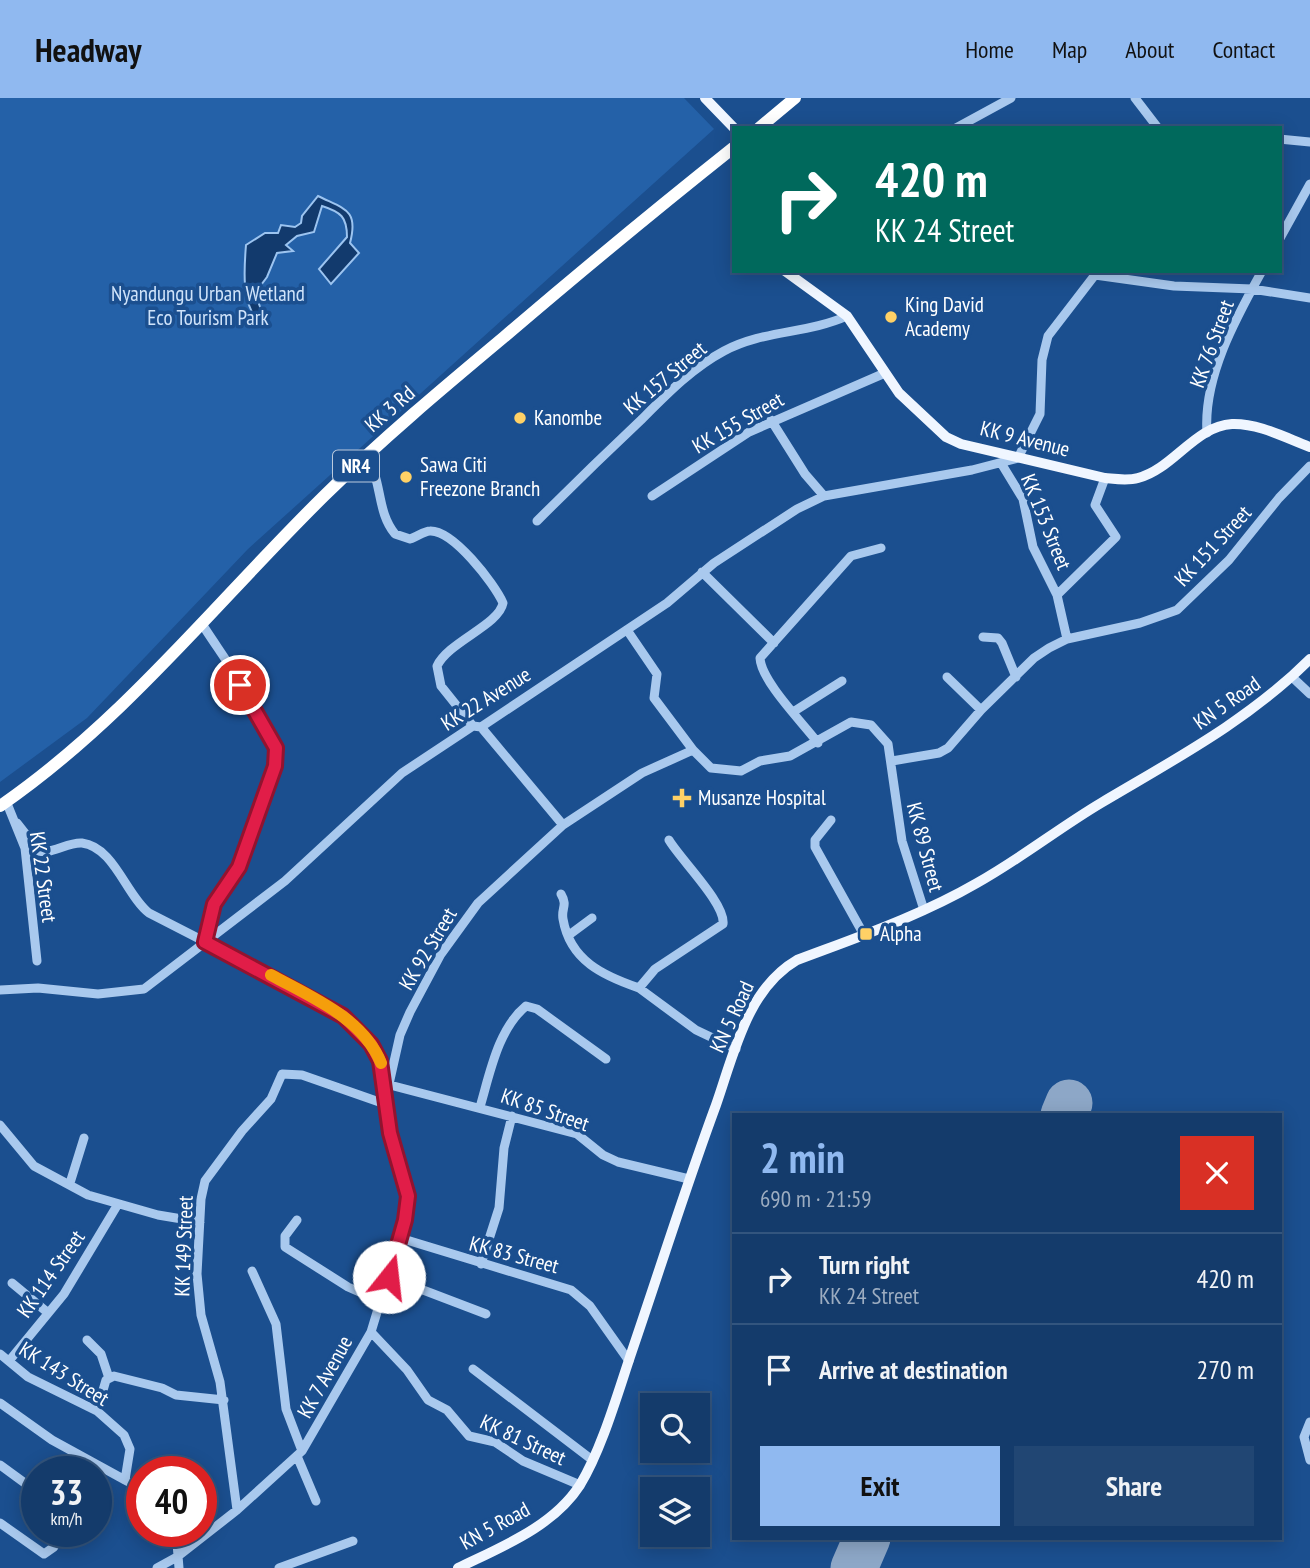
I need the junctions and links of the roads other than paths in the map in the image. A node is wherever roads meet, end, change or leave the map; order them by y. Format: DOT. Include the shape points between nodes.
graph roads {
  1 [pos="705,98"];
  2 [pos="795,98"];
  3 [pos="1011,98"];
  4 [pos="1135,98"];
  5 [pos="732,126"];
  6 [pos="761,126"];
  7 [pos="960,126"];
  8 [pos="1156,126"];
  9 [pos="1282,139"];
  10 [pos="1310,142"];
  11 [pos="732,150"];
  12 [pos="1310,184"];
  13 [pos="1282,235"];
  14 [pos="788,273"];
  15 [pos="1097,273"];
  16 [pos="1261,273"];
  17 [pos="1252,289"];
  18 [pos="1310,298"];
  19 [pos="847,316"];
  20 [pos="885,373"];
  21 [pos="771,420"];
  22 [pos="1207,433"];
  23 [pos="1310,447"];
  24 [pos="366,456"];
  25 [pos="1018,458"];
  26 [pos="1001,463"];
  27 [pos="1310,466"];
  28 [pos="1105,478"];
  29 [pos="652,496"];
  30 [pos="824,496"];
  31 [pos="537,521"];
  32 [pos="881,548"];
  33 [pos="702,572"];
  34 [pos="1057,595"];
  35 [pos="202,624"];
  36 [pos="627,631"];
  37 [pos="984,637"];
  38 [pos="1067,639"];
  39 [pos="774,643"];
  40 [pos="1310,659"];
  41 [pos="947,677"];
  42 [pos="1016,677"];
  43 [pos="1292,677"];
  44 [pos="842,681"];
  45 [pos="1310,694"];
  46 [pos="981,710"];
  47 [pos="793,712"];
  48 [pos="477,726"];
  49 [pos="818,743"];
  50 [pos="693,750"];
  51 [pos="892,761"];
  52 [pos="3,803"];
  53 [pos="831,820"];
  54 [pos="17,823"];
  55 [pos="563,825"];
  56 [pos="669,840"];
  57 [pos="561,894"];
  58 [pos="924,910"];
  59 [pos="592,918"];
  60 [pos="569,935"];
  61 [pos="864,935"];
  62 [pos="207,940"];
  63 [pos="37,961"];
  64 [pos="639,988"];
  65 [pos="0,990"];
  66 [pos="736,1049"];
  67 [pos="606,1059"];
  68 [pos="387,1084"];
  69 [pos="385,1104"];
  70 [pos="480,1107"];
  71 [pos="512,1116"];
  72 [pos="0,1125"];
  73 [pos="84,1138"];
  74 [pos="689,1179"];
  75 [pos="70,1184"];
  76 [pos="118,1205"];
  77 [pos="297,1220"];
  78 [pos="200,1222"];
  79 [pos="400,1238"];
  80 [pos="481,1264"];
  81 [pos="251,1272"];
  82 [pos="389,1277"];
  83 [pos="12,1283"];
  84 [pos="382,1302"];
  85 [pos="47,1312"];
  86 [pos="486,1314"];
  87 [pos="371,1332"];
  88 [pos="88,1340"];
  89 [pos="0,1354"];
  90 [pos="9,1361"];
  91 [pos="629,1361"];
  92 [pos="473,1369"];
  93 [pos="109,1378"];
  94 [pos="224,1400"];
  95 [pos="0,1404"];
  96 [pos="97,1411"];
  97 [pos="1310,1422"];
  98 [pos="300,1453"];
  99 [pos="81,1456"];
  100 [pos="591,1459"];
  101 [pos="1309,1460"];
  102 [pos="0,1465"];
  103 [pos="112,1473"];
  104 [pos="21,1480"];
  105 [pos="125,1480"];
  106 [pos="580,1485"];
  107 [pos="316,1501"];
  108 [pos="237,1510"];
  109 [pos="0,1522"];
  110 [pos="21,1537"];
  111 [pos="353,1541"];
  112 [pos="34,1547"];
  113 [pos="54,1547"];
  114 [pos="177,1547"];
  115 [pos="177,1557"];
  116 [pos="158,1568"];
  117 [pos="179,1568"];
  118 [pos="279,1568"];
  119 [pos="458,1568"];
  1 -- 5 [label="main road"];
  2 -- 6 [label="highway"];
  3 -- 7 [label="street"];
  4 -- 8 [label="street"];
  9 -- 10 [label="street"];
  11 -- 24 [label="highway, KK 3 Rd / NR4" via="578,274"];
  12 -- 13 [label="street"];
  14 -- 19 [label="main road, KK 9 Avenue"];
  15 -- 17 [label="street" via="1174,286"];
  15 -- 25 [label="street" via="1048,336 1042,360 1040,414"];
  16 -- 17 [label="street, KK 76 Street"];
  17 -- 18 [label="street"];
  17 -- 22 [label="street, KK 76 Street" via="1222,355 1207,410"];
  19 -- 20 [label="main road, KK 9 Avenue"];
  19 -- 31 [label="street, KK 157 Street" via="817,329 755,338 723,352 667,394"];
  20 -- 21 [label="street, KK 155 Street"];
  20 -- 25 [label="main road, KK 9 Avenue" via="914,409 946,437"];
  21 -- 29 [label="street, KK 155 Street"];
  21 -- 30 [label="street"];
  22 -- 23 [label="main road, KK 9 Avenue" via="1223,425 1246,425"];
  22 -- 28 [label="main road, KK 9 Avenue" via="1146,476"];
  24 -- 35 [label="highway, KK 3 Rd / NR4"];
  24 -- 48 [label="street" via="377,474 383,514 395,534 410,539 426,531 440,534 477,562 503,603 498,614 456,644 437,666 442,686"];
  25 -- 26 [label="street, KK 22 Avenue"];
  25 -- 28 [label="main road, KK 9 Avenue"];
  26 -- 30 [label="street, KK 22 Avenue"];
  26 -- 34 [label="street, KK 153 Street" via="1023,499 1033,547"];
  27 -- 38 [label="street, KK 151 Street" via="1229,560 1177,610"];
  28 -- 34 [label="street, KK 153 Street" via="1096,505 1114,532 1114,541"];
  30 -- 33 [label="street, KK 22 Avenue"];
  32 -- 39 [label="street" via="850,556"];
  33 -- 36 [label="street, KK 22 Avenue"];
  33 -- 39 [label="street"];
  34 -- 38 [label="street, KK 153 Street"];
  35 -- 52 [label="highway, KK 3 Rd / NR4" via="110,715"];
  35 -- 62 [label="street" via="276,748 275,766 245,853 214,904"];
  36 -- 48 [label="street, KK 22 Avenue"];
  36 -- 50 [label="street" via="657,674 654,690 659,705"];
  37 -- 42 [label="street" via="998,638"];
  38 -- 42 [label="street, KK 151 Street" via="1034,658"];
  39 -- 47 [label="street" via="763,653 760,664"];
  40 -- 43 [label="main road, KN 5 Road"];
  41 -- 46 [label="street"];
  42 -- 46 [label="street, KK 151 Street"];
  43 -- 45 [label="street"];
  43 -- 58 [label="main road, KN 5 Road" via="1259,707 1204,743 1000,869"];
  44 -- 47 [label="street"];
  46 -- 51 [label="street, KK 151 Street" via="948,748"];
  47 -- 49 [label="street"];
  48 -- 55 [label="street"];
  48 -- 62 [label="street, KK 22 Avenue" via="402,773 285,881"];
  49 -- 50 [label="street, KK 89 Street" via="790,756 718,771"];
  49 -- 51 [label="street, KK 89 Street" via="841,726 861,721 879,731"];
  50 -- 55 [label="street, KK 92 Street" via="642,773"];
  51 -- 58 [label="street, KK 89 Street" via="901,841"];
  52 -- 54 [label="street, KK 22 Street"];
  53 -- 61 [label="street" via="815,840 815,847"];
  54 -- 62 [label="street, KK 7 Avenue" via="39,851 82,843 105,855 136,903 163,923"];
  54 -- 63 [label="street, KK 22 Street" via="27,862"];
  55 -- 68 [label="street, KK 92 Street" via="478,902 457,929 407,1020"];
  56 -- 64 [label="street" via="722,913 723,924 655,969"];
  57 -- 60 [label="street"];
  58 -- 61 [label="main road, KN 5 Road"];
  59 -- 60 [label="street"];
  60 -- 64 [label="street" via="586,963"];
  61 -- 66 [label="main road, KN 5 Road" via="780,971 758,997"];
  62 -- 65 [label="street, KK 22 Avenue" via="144,989 98,994 38,988"];
  62 -- 68 [label="street, KK 7 Avenue" via="343,1016 371,1044"];
  64 -- 66 [label="street" via="696,1030"];
  66 -- 74 [label="main road, KN 5 Road"];
  67 -- 70 [label="street" via="537,1009 526,1006 496,1054"];
  68 -- 69 [label="street, KK 7 Avenue"];
  68 -- 70 [label="street, KK 85 Street"];
  69 -- 78 [label="street, KK 149 Street" via="302,1075 280,1075 271,1099 205,1181"];
  69 -- 79 [label="street, KK 7 Avenue" via="408,1196"];
  70 -- 71 [label="street, KK 85 Street"];
  71 -- 74 [label="street, KK 85 Street" via="577,1134 603,1154 630,1166"];
  71 -- 80 [label="street" via="499,1208"];
  72 -- 75 [label="street" via="34,1166"];
  73 -- 75 [label="street"];
  74 -- 91 [label="main road, KN 5 Road"];
  75 -- 76 [label="street"];
  76 -- 78 [label="street"];
  76 -- 85 [label="street, KK 114 Street" via="64,1294"];
  77 -- 84 [label="street" via="285,1236 285,1247 348,1287"];
  78 -- 94 [label="street, KK 149 Street" via="197,1274 201,1315"];
  79 -- 80 [label="street, KK 83 Street"];
  79 -- 82 [label="street, KK 7 Avenue"];
  80 -- 91 [label="street, KK 83 Street" via="571,1290 590,1307"];
  81 -- 98 [label="street" via="276,1324 286,1409"];
  82 -- 84 [label="street, KK 7 Avenue"];
  82 -- 86 [label="street"];
  83 -- 85 [label="street"];
  84 -- 87 [label="street, KK 7 Avenue"];
  85 -- 90 [label="street, KK 114 Street"];
  87 -- 98 [label="street, KK 7 Avenue"];
  87 -- 106 [label="street, KK 81 Street" via="428,1400 447,1410 469,1436 488,1439 523,1461"];
  88 -- 93 [label="street" via="102,1354"];
  89 -- 90 [label="street, KK 143 Street"];
  90 -- 96 [label="street, KK 143 Street" via="45,1387"];
  91 -- 100 [label="main road, KN 5 Road"];
  92 -- 100 [label="street"];
  93 -- 94 [label="street" via="176,1395"];
  93 -- 96 [label="street"];
  94 -- 108 [label="street, KK 149 Street"];
  95 -- 99 [label="street"];
  96 -- 105 [label="street, KK 143 Street" via="124,1435 130,1449"];
  97 -- 101 [label="street" via="1304,1437"];
  98 -- 107 [label="street"];
  98 -- 108 [label="street, KK 7 Avenue"];
  100 -- 106 [label="main road, KN 5 Road"];
  102 -- 104 [label="street"];
  103 -- 105 [label="street"];
  106 -- 119 [label="main road, KN 5 Road" via="537,1527"];
  108 -- 115 [label="street, KK 7 Avenue"];
  109 -- 110 [label="street"];
  111 -- 118 [label="street"];
  112 -- 113 [label="street" via="44,1554"];
  114 -- 115 [label="street"];
  115 -- 116 [label="street, KK 7 Avenue"];
  115 -- 117 [label="street"];
}
